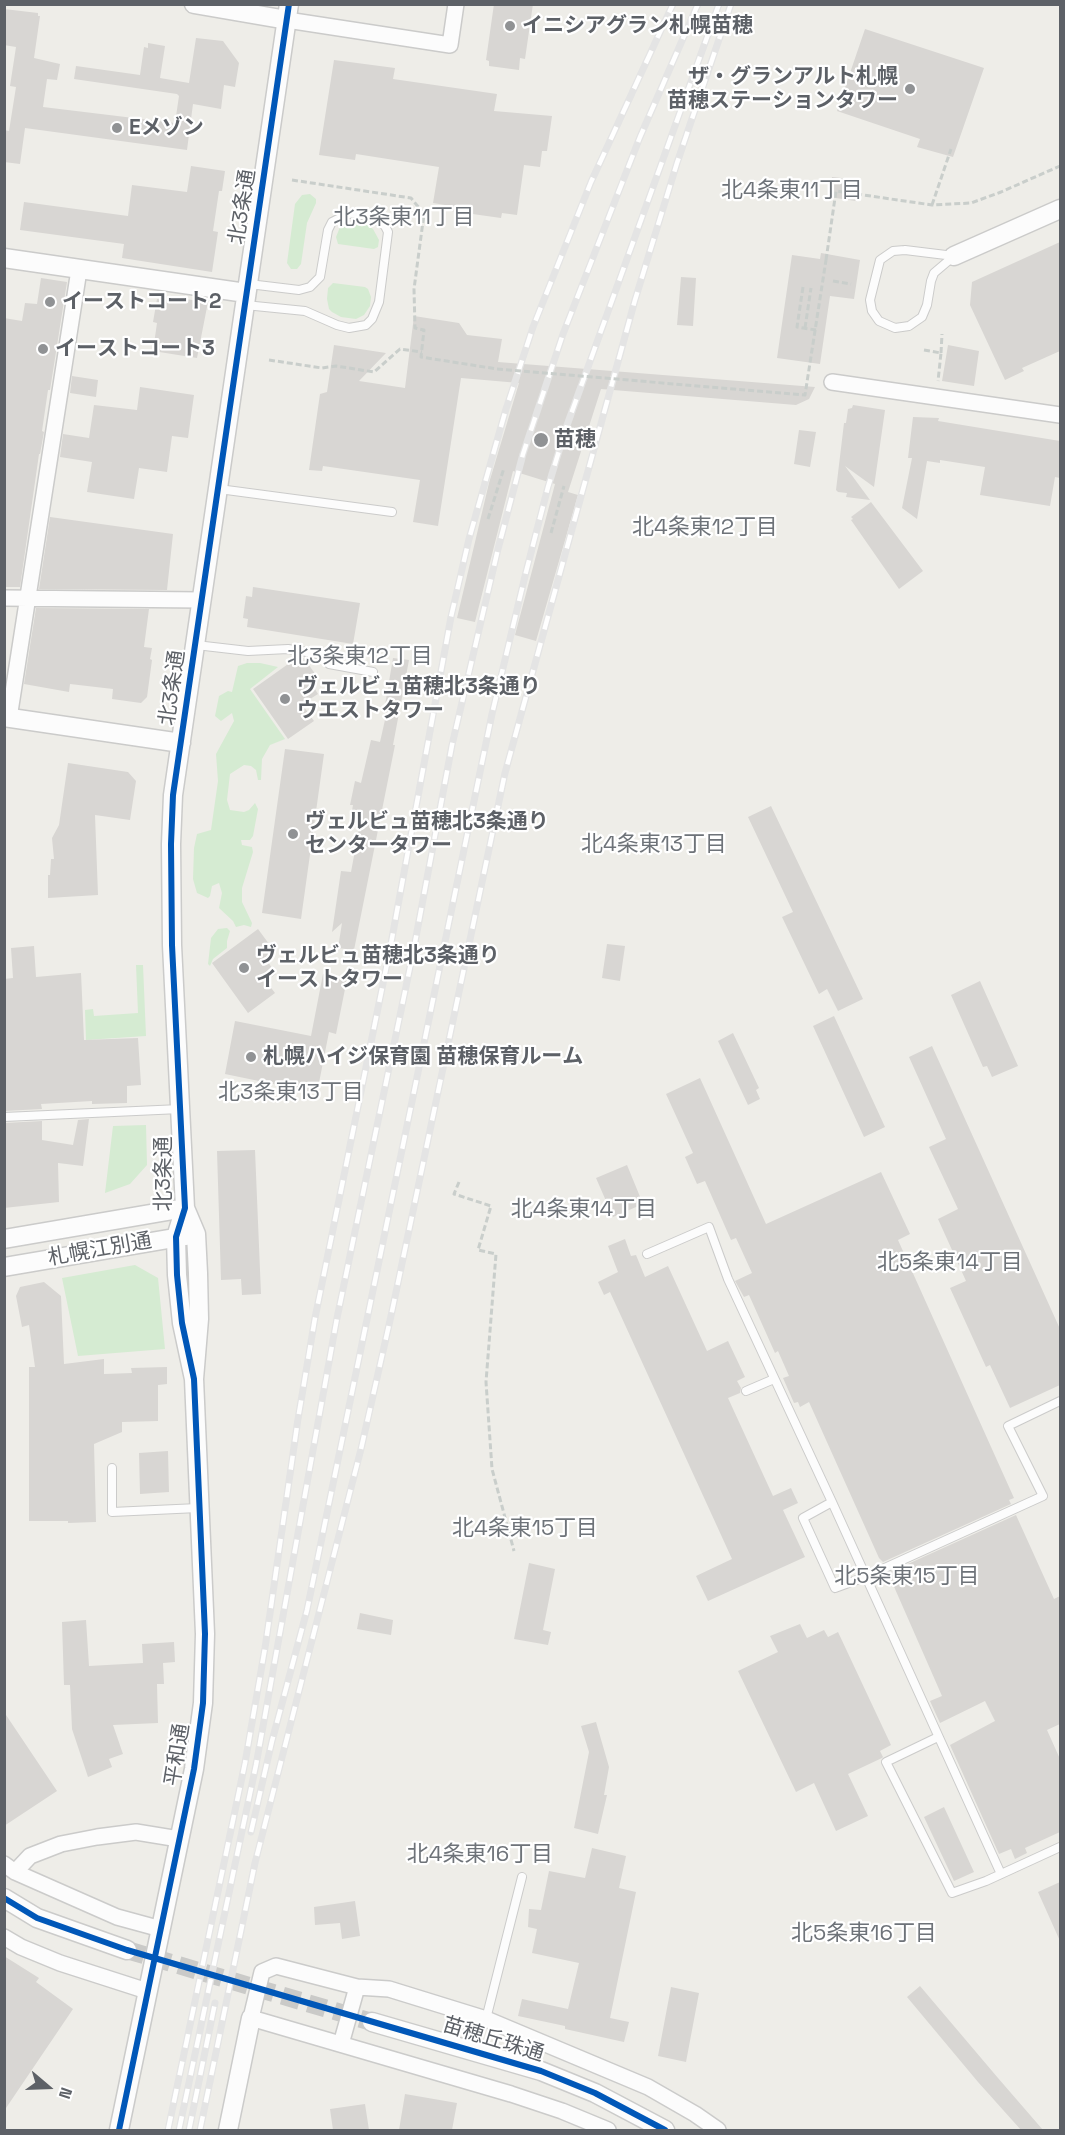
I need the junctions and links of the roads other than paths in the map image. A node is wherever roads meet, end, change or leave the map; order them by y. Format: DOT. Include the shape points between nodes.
graph roads {
  1 [pos="194,4"];
  2 [pos="456,4"];
  3 [pos="288,12"];
  4 [pos="1060,209"];
  5 [pos="954,256"];
  6 [pos="4,258"];
  7 [pos="79,270"];
  8 [pos="246,294"];
  9 [pos="832,382"];
  10 [pos="1060,415"];
  11 [pos="218,489"];
  12 [pos="393,512"];
  13 [pos="4,598"];
  14 [pos="28,598"];
  15 [pos="201,600"];
  16 [pos="196,645"];
  17 [pos="373,672"];
  18 [pos="7,717"];
  19 [pos="182,743"];
  20 [pos="180,1109"];
  21 [pos="4,1117"];
  22 [pos="185,1208"];
  23 [pos="196,1234"];
  24 [pos="176,1237"];
  25 [pos="4,1239"];
  26 [pos="647,1254"];
  27 [pos="4,1267"];
  28 [pos="194,1379"];
  29 [pos="774,1379"];
  30 [pos="746,1390"];
  31 [pos="1060,1401"];
  32 [pos="112,1468"];
  33 [pos="832,1502"];
  34 [pos="200,1508"];
  35 [pos="865,1577"];
  36 [pos="939,1737"];
  37 [pos="179,1839"];
  38 [pos="1060,1847"];
  39 [pos="10,1868"];
  40 [pos="1001,1874"];
  41 [pos="522,1877"];
  42 [pos="4,1898"];
  43 [pos="161,1929"];
  44 [pos="4,1937"];
  45 [pos="127,1950"];
  46 [pos="357,1987"];
  47 [pos="147,1991"];
  48 [pos="251,2018"];
  49 [pos="486,2019"];
  50 [pos="372,2022"];
  51 [pos="341,2044"];
  52 [pos="119,2130"];
  53 [pos="228,2130"];
  54 [pos="608,2130"];
  55 [pos="665,2130"];
  56 [pos="718,2130"];
  1 -- 3 [label="street"];
  2 -- 3 [label="street" via="450,45"];
  3 -- 8 [label="street, 北3条通"];
  4 -- 5 [label="street"];
  5 -- 5 [label="lane" via="934,273 925,311 917,322 895,328 875,317 870,300 877,265 885,255 905,250"];
  6 -- 7 [label="street"];
  7 -- 8 [label="street"];
  7 -- 14 [label="street"];
  8 -- 8 [label="lane" via="299,290 317,282 328,230 332,222 346,214 374,218 388,232 380,302 366,325 337,325"];
  8 -- 11 [label="street, 北3条通"];
  9 -- 10 [label="street"];
  11 -- 12 [label="lane"];
  11 -- 15 [label="street, 北3条通"];
  13 -- 14 [label="street"];
  14 -- 15 [label="street"];
  14 -- 18 [label="street"];
  15 -- 16 [label="street, 北3条通"];
  16 -- 17 [label="lane" via="263,652 288,649 319,654 329,664"];
  16 -- 19 [label="street, 北3条通"];
  18 -- 19 [label="street"];
  19 -- 20 [label="street, 北3条通" via="173,795 171,844"];
  20 -- 21 [label="lane"];
  20 -- 22 [label="street, 北3条通"];
  22 -- 23 [label="street, 北3条通"];
  22 -- 24 [label="street, 北3条通"];
  22 -- 25 [label="street, 札幌江別通"];
  23 -- 24 [label="street, 札幌江別通"];
  23 -- 28 [label="street, 平和通" via="199,1319"];
  24 -- 27 [label="street, 札幌江別通"];
  24 -- 28 [label="street, 北3条通" via="182,1323"];
  26 -- 29 [label="lane" via="709,1227"];
  28 -- 34 [label="street, 平和通"];
  29 -- 30 [label="lane"];
  29 -- 33 [label="lane"];
  31 -- 35 [label="lane" via="1008,1426 1043,1496"];
  32 -- 34 [label="lane" via="112,1512"];
  33 -- 35 [label="lane"];
  33 -- 35 [label="lane" via="803,1518 835,1588"];
  34 -- 37 [label="street, 平和通" via="205,1634 203,1702"];
  35 -- 36 [label="lane"];
  36 -- 40 [label="lane"];
  36 -- 40 [label="lane" via="886,1762 952,1893"];
  37 -- 39 [label="street" via="136,1832 79,1840 30,1856"];
  37 -- 43 [label="street, 平和通"];
  38 -- 40 [label="lane"];
  39 -- 43 [label="street" via="117,1917"];
  41 -- 49 [label="lane"];
  42 -- 45 [label="street" via="37,1918"];
  43 -- 47 [label="street, 平和通"];
  44 -- 47 [label="street" via="60,1963"];
  46 -- 48 [label="street" via="276,1966 262,1972"];
  46 -- 49 [label="street" via="389,1989"];
  46 -- 51 [label="street"];
  47 -- 52 [label="street, 平和通"];
  48 -- 51 [label="street"];
  48 -- 53 [label="street"];
  49 -- 56 [label="street" via="648,2087"];
  50 -- 55 [label="street, 苗穂丘珠通" via="541,2072 595,2093"];
  51 -- 54 [label="street" via="511,2094"];
}
